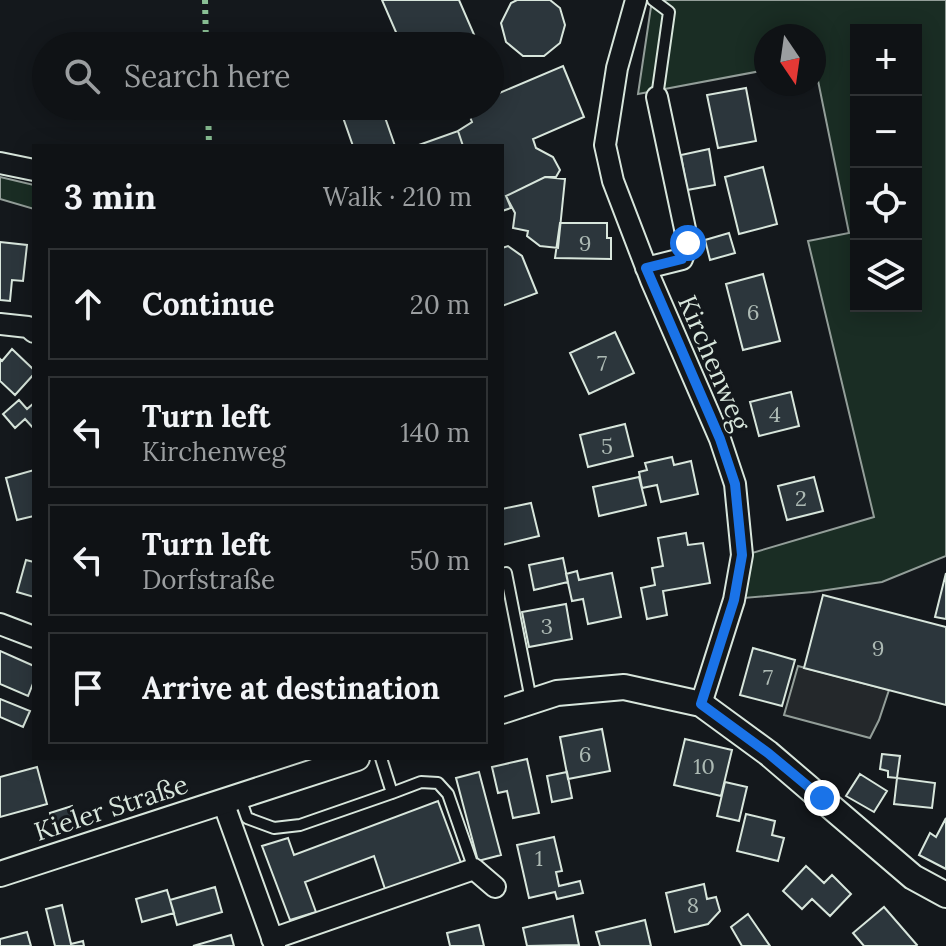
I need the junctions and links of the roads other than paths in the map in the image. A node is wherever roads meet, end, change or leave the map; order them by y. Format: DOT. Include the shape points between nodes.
graph roads {
  1 [pos="636,0"];
  2 [pos="653,0"];
  3 [pos="657,97"];
  4 [pos="0,163"];
  5 [pos="32,170"];
  6 [pos="646,268"];
  7 [pos="0,324"];
  8 [pos="32,324"];
  9 [pos="506,573"];
  10 [pos="0,624"];
  11 [pos="32,636"];
  12 [pos="532,702"];
  13 [pos="701,704"];
  14 [pos="504,710"];
  15 [pos="382,760"];
  16 [pos="321,762"];
  17 [pos="392,793"];
  18 [pos="231,799"];
  19 [pos="474,869"];
  20 [pos="0,874"];
  21 [pos="495,887"];
  22 [pos="946,895"];
  23 [pos="273,942"];
  1 -- 6 [label="street, Kirchenweg" via="617,68 605,145"];
  2 -- 3 [label="lane" via="669,12"];
  3 -- 6 [label="street" via="688,243 682,259"];
  4 -- 5 [label="street"];
  6 -- 13 [label="street, Kirchenweg" via="735,484 742,555 734,600"];
  7 -- 8 [label="street"];
  9 -- 12 [label="lane"];
  10 -- 11 [label="street"];
  12 -- 13 [label="street" via="557,693 624,687"];
  12 -- 14 [label="street"];
  13 -- 22 [label="street" via="768,753 913,877"];
  15 -- 17 [label="lane"];
  16 -- 18 [label="street, Kieler Straße"];
  17 -- 18 [label="lane" via="300,825 274,828 247,818"];
  17 -- 19 [label="lane" via="421,782 438,783 448,794"];
  18 -- 20 [label="street, Kieler Straße"];
  18 -- 23 [label="street"];
  19 -- 21 [label="street"];
  19 -- 23 [label="street"];
}
